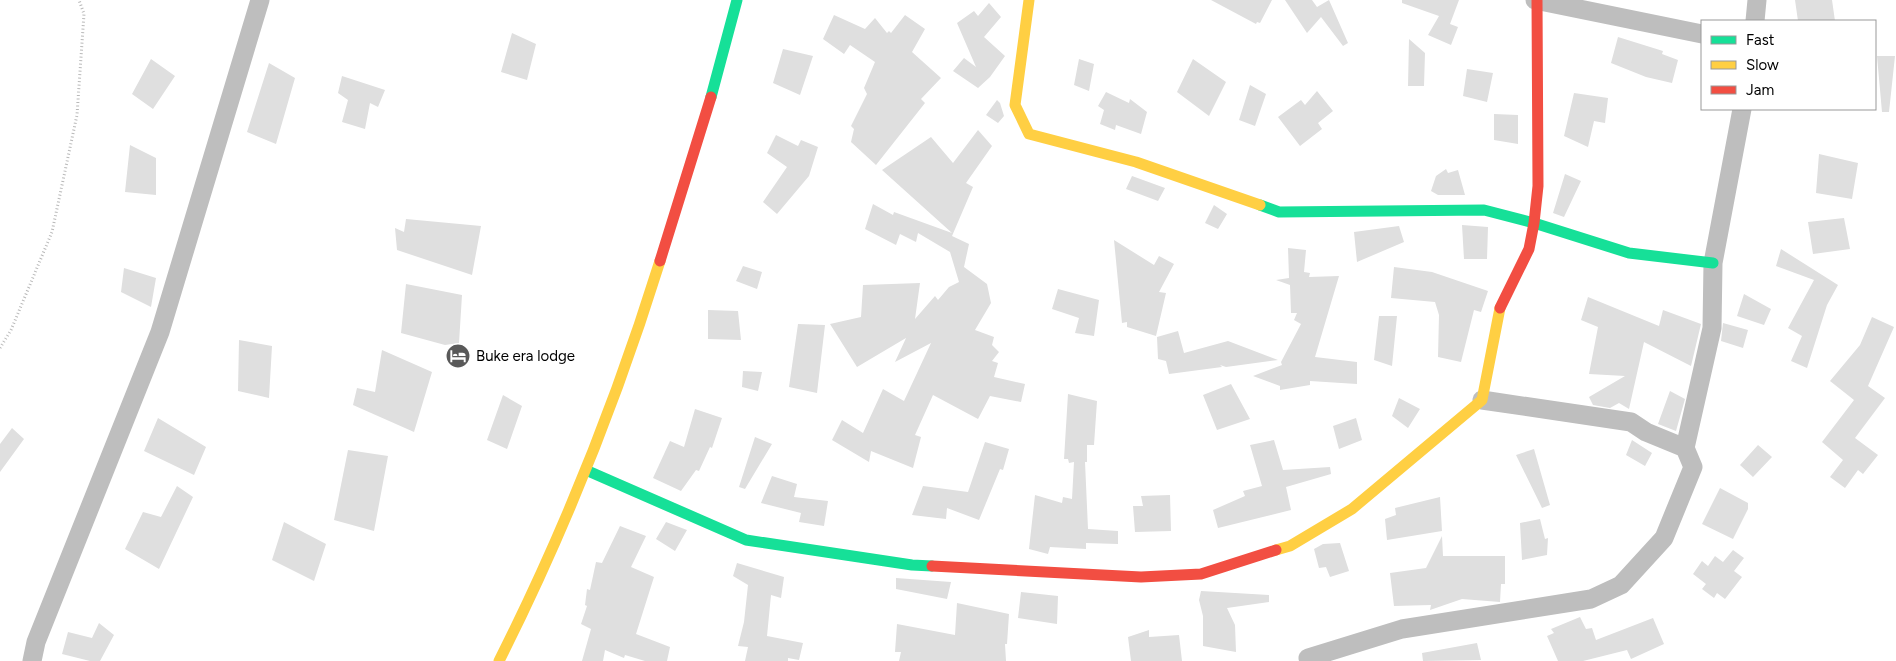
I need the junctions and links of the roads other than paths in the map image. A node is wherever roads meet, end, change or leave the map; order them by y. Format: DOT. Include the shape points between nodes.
graph roads {
  1 [pos="260,0"];
  2 [pos="737,0"];
  3 [pos="1029,0"];
  4 [pos="1536,0"];
  5 [pos="1756,0"];
  6 [pos="1755,20"];
  7 [pos="1701,34"];
  8 [pos="1742,110"];
  9 [pos="1534,223"];
  10 [pos="1713,263"];
  11 [pos="1482,400"];
  12 [pos="1685,448"];
  13 [pos="588,471"];
  14 [pos="1308,658"];
  15 [pos="32,661"];
  16 [pos="499,661"];
  1 -- 15 [label="street" via="160,332 36,642"];
  2 -- 13 [label="main road" via="651,294"];
  3 -- 9 [label="main road" via="1015,106 1029,134 1136,162 1279,212 1484,210"];
  4 -- 7 [label="street"];
  4 -- 9 [label="main road" via="1538,186"];
  5 -- 6 [label="street"];
  8 -- 10 [label="street"];
  9 -- 10 [label="main road" via="1629,253"];
  9 -- 11 [label="main road" via="1529,249 1500,306"];
  10 -- 12 [label="street" via="1712,328"];
  11 -- 12 [label="street" via="1631,422 1646,432"];
  11 -- 13 [label="main road" via="1352,509 1290,546 1201,574 1141,577 912,565 746,540"];
  12 -- 14 [label="street" via="1693,467 1664,538 1621,586 1591,600 1402,629"];
  13 -- 16 [label="main road"];
}
